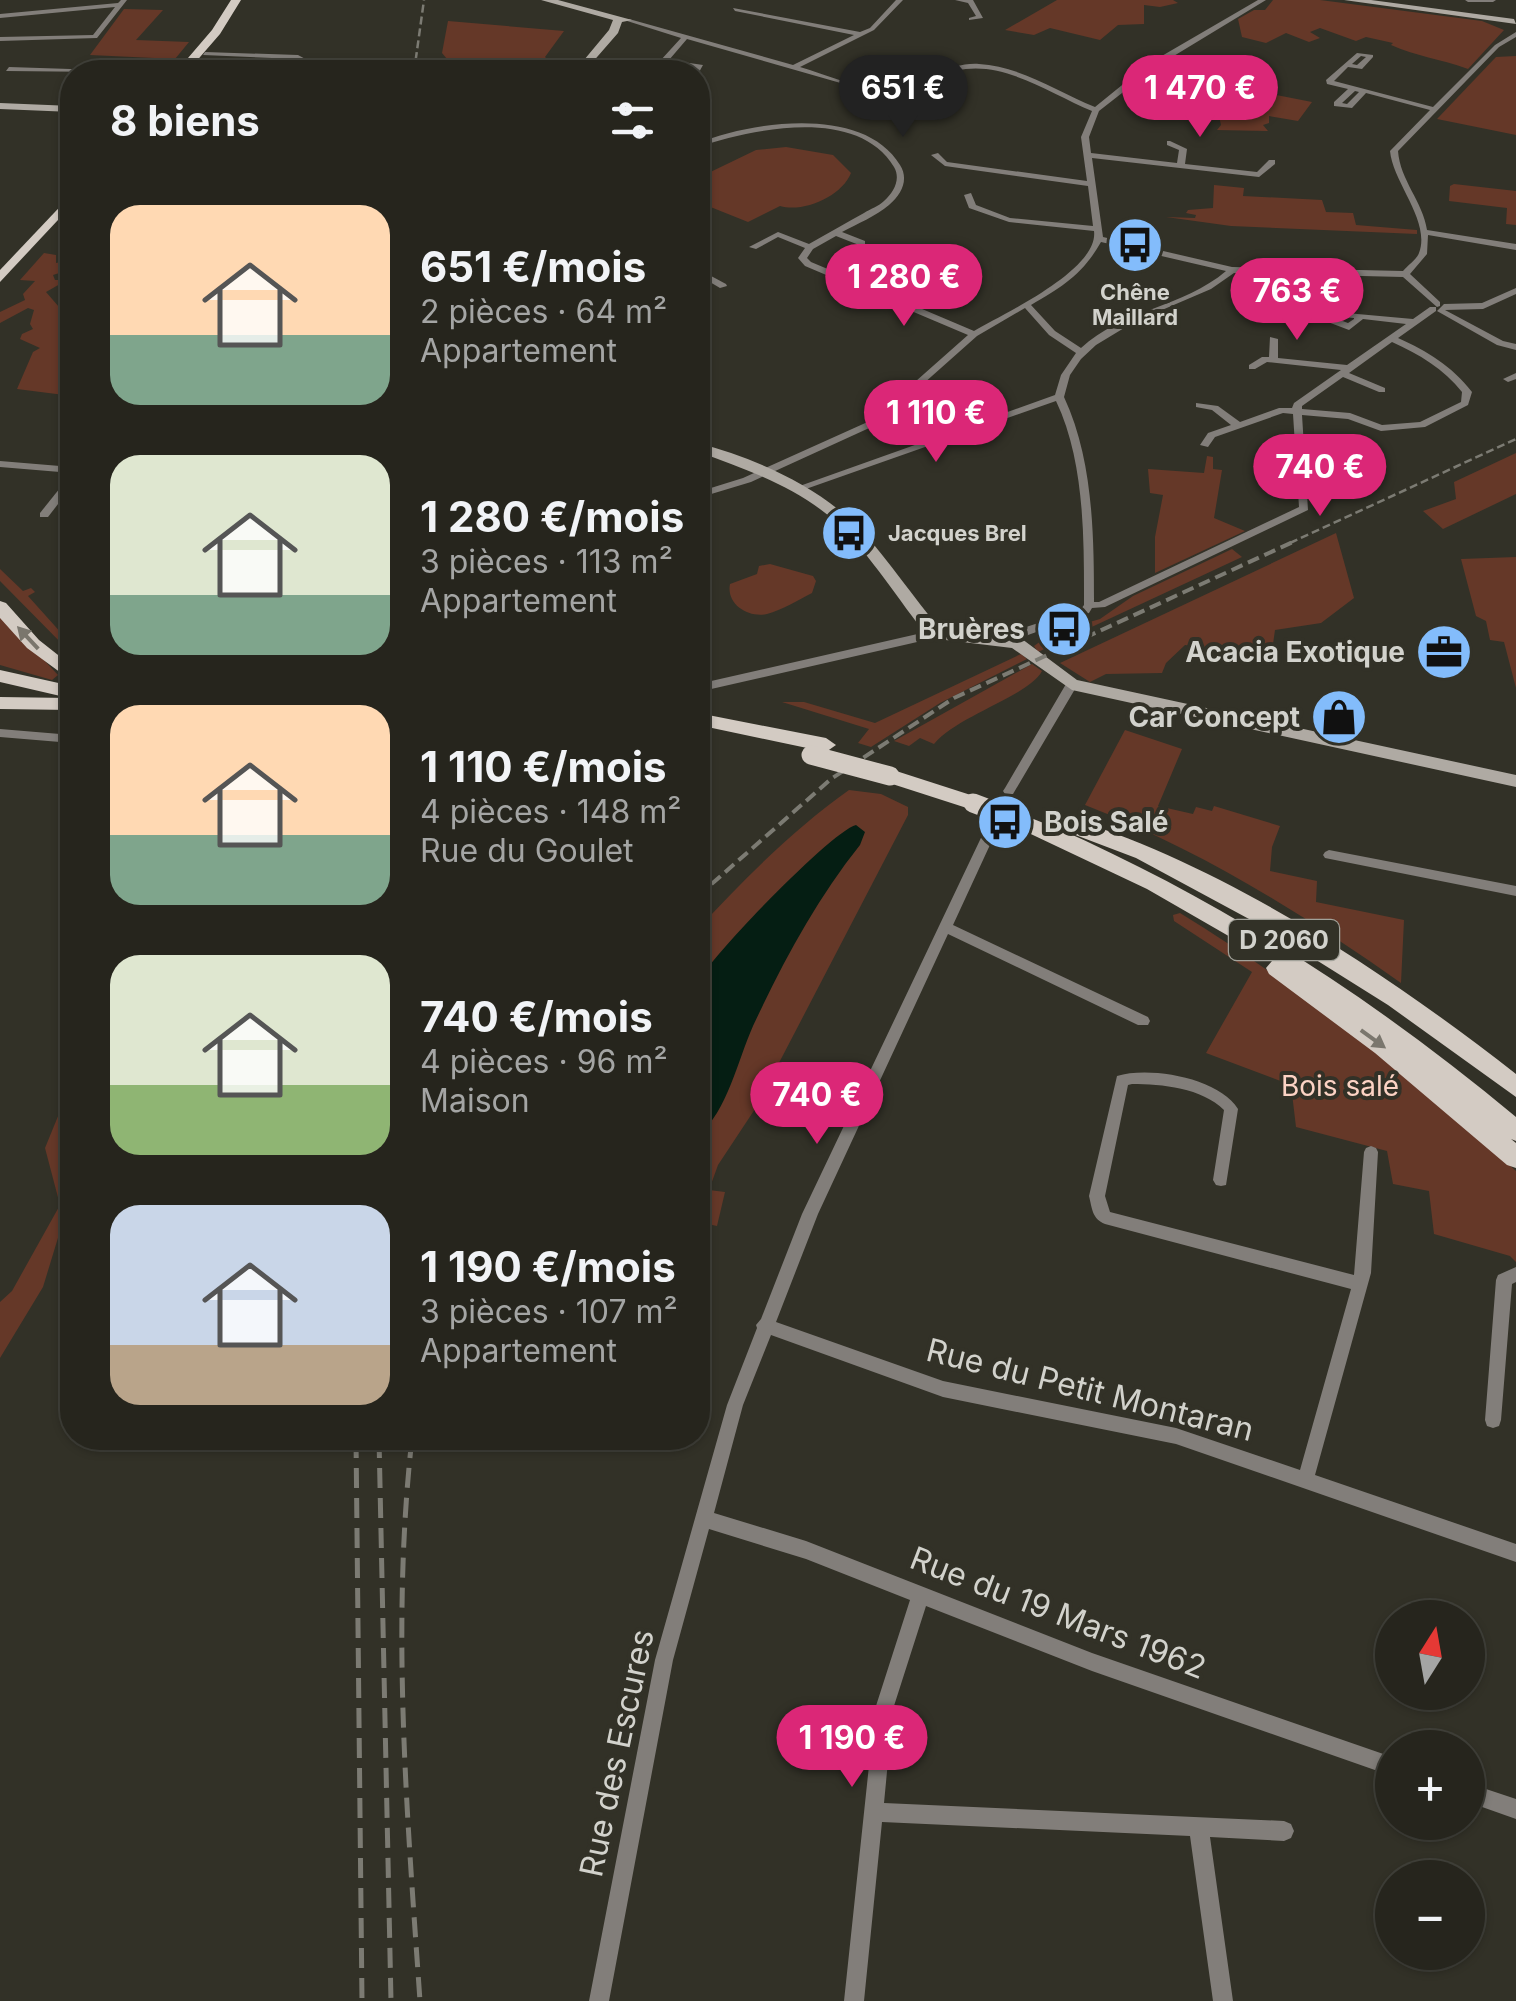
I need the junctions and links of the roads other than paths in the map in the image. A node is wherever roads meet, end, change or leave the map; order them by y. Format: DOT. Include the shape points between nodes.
graph roads {
  1 [pos="21,0"];
  2 [pos="240,0"];
  3 [pos="546,0"];
  4 [pos="900,0"];
  5 [pos="958,0"];
  6 [pos="1263,0"];
  7 [pos="1349,0"];
  8 [pos="1468,0"];
  9 [pos="1493,0"];
  10 [pos="970,1"];
  11 [pos="985,2"];
  12 [pos="122,3"];
  13 [pos="735,10"];
  14 [pos="2,17"];
  15 [pos="971,19"];
  16 [pos="620,22"];
  17 [pos="1516,22"];
  18 [pos="862,34"];
  19 [pos="686,36"];
  20 [pos="0,39"];
  21 [pos="205,54"];
  22 [pos="194,60"];
  23 [pos="198,60"];
  24 [pos="306,60"];
  25 [pos="589,60"];
  26 [pos="665,60"];
  27 [pos="1348,65"];
  28 [pos="4,68"];
  29 [pos="793,68"];
  30 [pos="60,74"];
  31 [pos="0,80"];
  32 [pos="1352,88"];
  33 [pos="1364,92"];
  34 [pos="0,106"];
  35 [pos="60,108"];
  36 [pos="1434,109"];
  37 [pos="1096,110"];
  38 [pos="710,140"];
  39 [pos="1170,143"];
  40 [pos="936,155"];
  41 [pos="1087,155"];
  42 [pos="1272,162"];
  43 [pos="1181,164"];
  44 [pos="1091,184"];
  45 [pos="968,195"];
  46 [pos="60,216"];
  47 [pos="60,218"];
  48 [pos="1423,232"];
  49 [pos="836,233"];
  50 [pos="1098,234"];
  51 [pos="862,243"];
  52 [pos="1516,246"];
  53 [pos="753,247"];
  54 [pos="810,247"];
  55 [pos="867,263"];
  56 [pos="1232,270"];
  57 [pos="1404,274"];
  58 [pos="0,278"];
  59 [pos="710,279"];
  60 [pos="842,279"];
  61 [pos="723,286"];
  62 [pos="0,290"];
  63 [pos="1516,291"];
  64 [pos="1027,305"];
  65 [pos="1439,308"];
  66 [pos="1356,314"];
  67 [pos="1414,322"];
  68 [pos="974,334"];
  69 [pos="1390,338"];
  70 [pos="1273,339"];
  71 [pos="1516,347"];
  72 [pos="1082,353"];
  73 [pos="1274,360"];
  74 [pos="1252,367"];
  75 [pos="1344,371"];
  76 [pos="1382,390"];
  77 [pos="1060,397"];
  78 [pos="1200,405"];
  79 [pos="1296,411"];
  80 [pos="1238,425"];
  81 [pos="1206,445"];
  82 [pos="710,452"];
  83 [pos="0,464"];
  84 [pos="60,469"];
  85 [pos="762,474"];
  86 [pos="799,488"];
  87 [pos="710,492"];
  88 [pos="60,495"];
  89 [pos="44,515"];
  90 [pos="1089,605"];
  91 [pos="0,607"];
  92 [pos="934,634"];
  93 [pos="1011,642"];
  94 [pos="60,665"];
  95 [pos="0,676"];
  96 [pos="1072,684"];
  97 [pos="710,685"];
  98 [pos="0,690"];
  99 [pos="60,693"];
  100 [pos="31,696"];
  101 [pos="60,702"];
  102 [pos="0,703"];
  103 [pos="710,722"];
  104 [pos="0,733"];
  105 [pos="710,734"];
  106 [pos="60,739"];
  107 [pos="819,750"];
  108 [pos="1516,781"];
  109 [pos="1009,791"];
  110 [pos="1024,814"];
  111 [pos="994,821"];
  112 [pos="1063,824"];
  113 [pos="1329,854"];
  114 [pos="1152,880"];
  115 [pos="1516,890"];
  116 [pos="946,927"];
  117 [pos="1142,1021"];
  118 [pos="1516,1087"];
  119 [pos="1516,1111"];
  120 [pos="1516,1131"];
  121 [pos="1371,1152"];
  122 [pos="1516,1158"];
  123 [pos="1220,1180"];
  124 [pos="1516,1274"];
  125 [pos="1360,1284"];
  126 [pos="1510,1305"];
  127 [pos="764,1325"];
  128 [pos="1493,1420"];
  129 [pos="1306,1478"];
  130 [pos="702,1518"];
  131 [pos="1516,1553"];
  132 [pos="921,1594"];
  133 [pos="1375,1760"];
  134 [pos="1485,1799"];
  135 [pos="1516,1809"];
  136 [pos="874,1812"];
  137 [pos="1199,1827"];
  138 [pos="1284,1831"];
  139 [pos="599,2001"];
  140 [pos="854,2001"];
  141 [pos="1223,2001"];
  1 -- 14 [label="street"];
  2 -- 21 [label="main road"];
  2 -- 22 [label="main road"];
  3 -- 16 [label="street"];
  4 -- 18 [label="street"];
  5 -- 10 [label="street"];
  6 -- 37 [label="street" via="1151,66"];
  7 -- 17 [label="street"];
  8 -- 9 [label="street"];
  10 -- 11 [label="street"];
  10 -- 15 [label="street" via="980,18"];
  12 -- 14 [label="street"];
  12 -- 20 [label="street" via="95,38"];
  13 -- 18 [label="street"];
  16 -- 19 [label="street"];
  16 -- 25 [label="street"];
  17 -- 36 [label="street"];
  18 -- 29 [label="street"];
  19 -- 26 [label="street"];
  19 -- 29 [label="street"];
  21 -- 23 [label="main road"];
  21 -- 24 [label="street"];
  27 -- 32 [label="street" via="1330,81"];
  28 -- 30 [label="street"];
  28 -- 31 [label="street"];
  29 -- 37 [label="street" via="894,91 952,70 986,66"];
  32 -- 33 [label="street"];
  32 -- 33 [label="street" via="1337,104 1349,106"];
  33 -- 36 [label="street"];
  34 -- 35 [label="street"];
  36 -- 48 [label="street" via="1393,157 1419,206"];
  37 -- 41 [label="street" via="1085,137"];
  38 -- 49 [label="street" via="737,130 790,125 840,131 884,147 900,166 901,183 887,203"];
  39 -- 43 [label="street" via="1183,149"];
  40 -- 44 [label="street" via="945,164"];
  41 -- 43 [label="street"];
  41 -- 44 [label="street"];
  42 -- 43 [label="street" via="1259,175"];
  44 -- 50 [label="street"];
  45 -- 50 [label="street" via="972,206 1009,220"];
  46 -- 58 [label="main road"];
  47 -- 62 [label="main road"];
  48 -- 52 [label="street"];
  48 -- 57 [label="street" via="1423,254"];
  49 -- 51 [label="street"];
  49 -- 54 [label="street"];
  50 -- 56 [label="street"];
  50 -- 64 [label="street" via="1088,258 1064,282"];
  53 -- 54 [label="street" via="778,234"];
  54 -- 60 [label="street" via="802,255 805,262"];
  55 -- 60 [label="street"];
  56 -- 57 [label="street"];
  56 -- 72 [label="street" via="1101,335"];
  57 -- 65 [label="street"];
  59 -- 61 [label="street"];
  60 -- 68 [label="street"];
  63 -- 65 [label="street" via="1483,306"];
  64 -- 68 [label="street"];
  64 -- 72 [label="street" via="1052,334"];
  65 -- 67 [label="street"];
  65 -- 71 [label="street"];
  66 -- 67 [label="street"];
  67 -- 69 [label="street"];
  68 -- 85 [label="street" via="874,422"];
  69 -- 75 [label="street"];
  69 -- 79 [label="street" via="1416,348 1461,384 1465,402 1422,425 1382,428 1350,416"];
  70 -- 73 [label="street"];
  72 -- 77 [label="street"];
  73 -- 74 [label="street"];
  73 -- 75 [label="street"];
  75 -- 76 [label="street"];
  75 -- 79 [label="street"];
  77 -- 86 [label="street"];
  77 -- 90 [label="street" via="1078,456"];
  78 -- 80 [label="street"];
  79 -- 80 [label="street"];
  79 -- 90 [label="street" via="1304,508"];
  80 -- 81 [label="street" via="1211,435"];
  82 -- 85 [label="street"];
  83 -- 84 [label="street"];
  85 -- 86 [label="street"];
  85 -- 87 [label="street"];
  86 -- 92 [label="street" via="854,532"];
  88 -- 89 [label="street"];
  90 -- 93 [label="street"];
  94 -- 91 [label="main road, one-way"];
  92 -- 93 [label="street"];
  92 -- 97 [label="street"];
  93 -- 96 [label="street"];
  95 -- 100 [label="main road"];
  96 -- 108 [label="street"];
  96 -- 109 [label="street"];
  98 -- 100 [label="main road"];
  99 -- 100 [label="main road"];
  100 -- 101 [label="main road"];
  100 -- 102 [label="main road"];
  103 -- 107 [label="main road, D 2060"];
  104 -- 106 [label="street"];
  105 -- 107 [label="main road, D 2060"];
  107 -- 110 [label="main road, D 2060, bridge"];
  110 -- 112 [label="main road, D 2060"];
  110 -- 114 [label="main road, D 2060"];
  111 -- 116 [label="street, Rue des Escures"];
  112 -- 118 [label="main road" via="1144,852 1234,899 1370,978"];
  112 -- 119 [label="main road, D 2060" via="1212,897 1320,962"];
  113 -- 115 [label="street"];
  114 -- 120 [label="main road, D 2060" via="1351,1000"];
  114 -- 122 [label="main road, one-way" via="1382,1046"];
  116 -- 117 [label="street"];
  116 -- 127 [label="street, Rue des Escures"];
  121 -- 125 [label="street"];
  123 -- 125 [label="street" via="1229,1102 1138,1075 1122,1080 1097,1196 1106,1217"];
  124 -- 126 [label="street" via="1504,1280"];
  125 -- 129 [label="street"];
  126 -- 128 [label="street"];
  127 -- 129 [label="street, Rue du Petit Montaran" via="943,1390 1176,1436"];
  127 -- 130 [label="street, Rue des Escures"];
  129 -- 131 [label="street, Rue du Petit Montaran"];
  130 -- 132 [label="street, Rue du 19 Mars 1962"];
  130 -- 139 [label="street, Rue des Escures" via="664,1660"];
  132 -- 133 [label="street, Rue du 19 Mars 1962" via="1092,1662"];
  132 -- 136 [label="street" via="884,1709"];
  134 -- 135 [label="street"];
  136 -- 137 [label="street"];
  136 -- 140 [label="street"];
  137 -- 138 [label="street"];
  137 -- 141 [label="street"];
}
